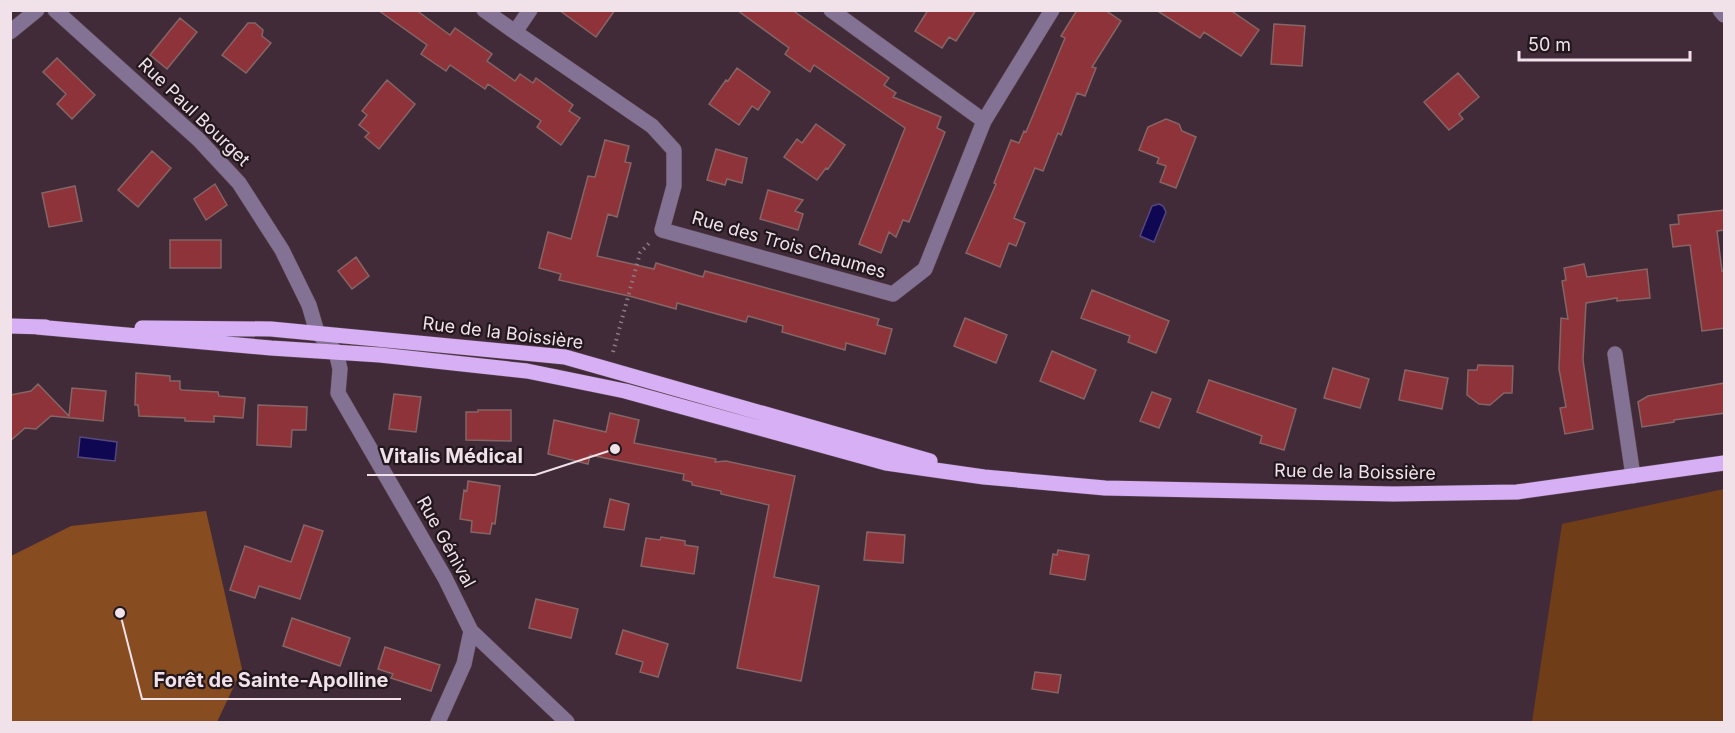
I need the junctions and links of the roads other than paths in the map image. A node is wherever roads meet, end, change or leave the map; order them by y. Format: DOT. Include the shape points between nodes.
graph roads {
  1 [pos="37,10"];
  2 [pos="55,10"];
  3 [pos="484,10"];
  4 [pos="530,10"];
  5 [pos="831,10"];
  6 [pos="1052,10"];
  7 [pos="1720,10"];
  8 [pos="1725,15"];
  9 [pos="10,32"];
  10 [pos="515,32"];
  11 [pos="984,121"];
  12 [pos="10,326"];
  13 [pos="37,327"];
  14 [pos="317,332"];
  15 [pos="336,352"];
  16 [pos="1615,354"];
  17 [pos="1725,463"];
  18 [pos="1633,476"];
  19 [pos="984,477"];
  20 [pos="471,632"];
  21 [pos="438,723"];
  22 [pos="567,723"];
  1 -- 9 [label="street"];
  2 -- 14 [label="street, Rue Paul Bourget" via="199,140 239,183 282,250 309,305"];
  3 -- 10 [label="street, Rue des Trois Chaumes"];
  4 -- 10 [label="street"];
  5 -- 11 [label="street"];
  6 -- 11 [label="street, Rue des Trois Chaumes"];
  7 -- 8 [label="street"];
  10 -- 11 [label="street, Rue des Trois Chaumes" via="652,126 674,150 674,186 662,230 893,294 925,269"];
  12 -- 13 [label="main road, Rue de la Boissière"];
  13 -- 14 [label="main road, Rue de la Boissière" via="271,328"];
  13 -- 15 [label="main road, Rue de la Boissière"];
  14 -- 15 [label="street, Rue Paul Bourget"];
  14 -- 19 [label="main road, Rue de la Boissière" via="565,357"];
  15 -- 19 [label="main road, Rue de la Boissière" via="527,371 624,391 886,463"];
  15 -- 20 [label="street, Rue Génival" via="340,369 338,393 445,578"];
  16 -- 18 [label="street"];
  17 -- 18 [label="main road, Rue de la Boissière"];
  18 -- 19 [label="main road, Rue de la Boissière" via="1517,492 1394,494 1105,488"];
  20 -- 21 [label="street" via="464,663"];
  20 -- 22 [label="street"];
}
